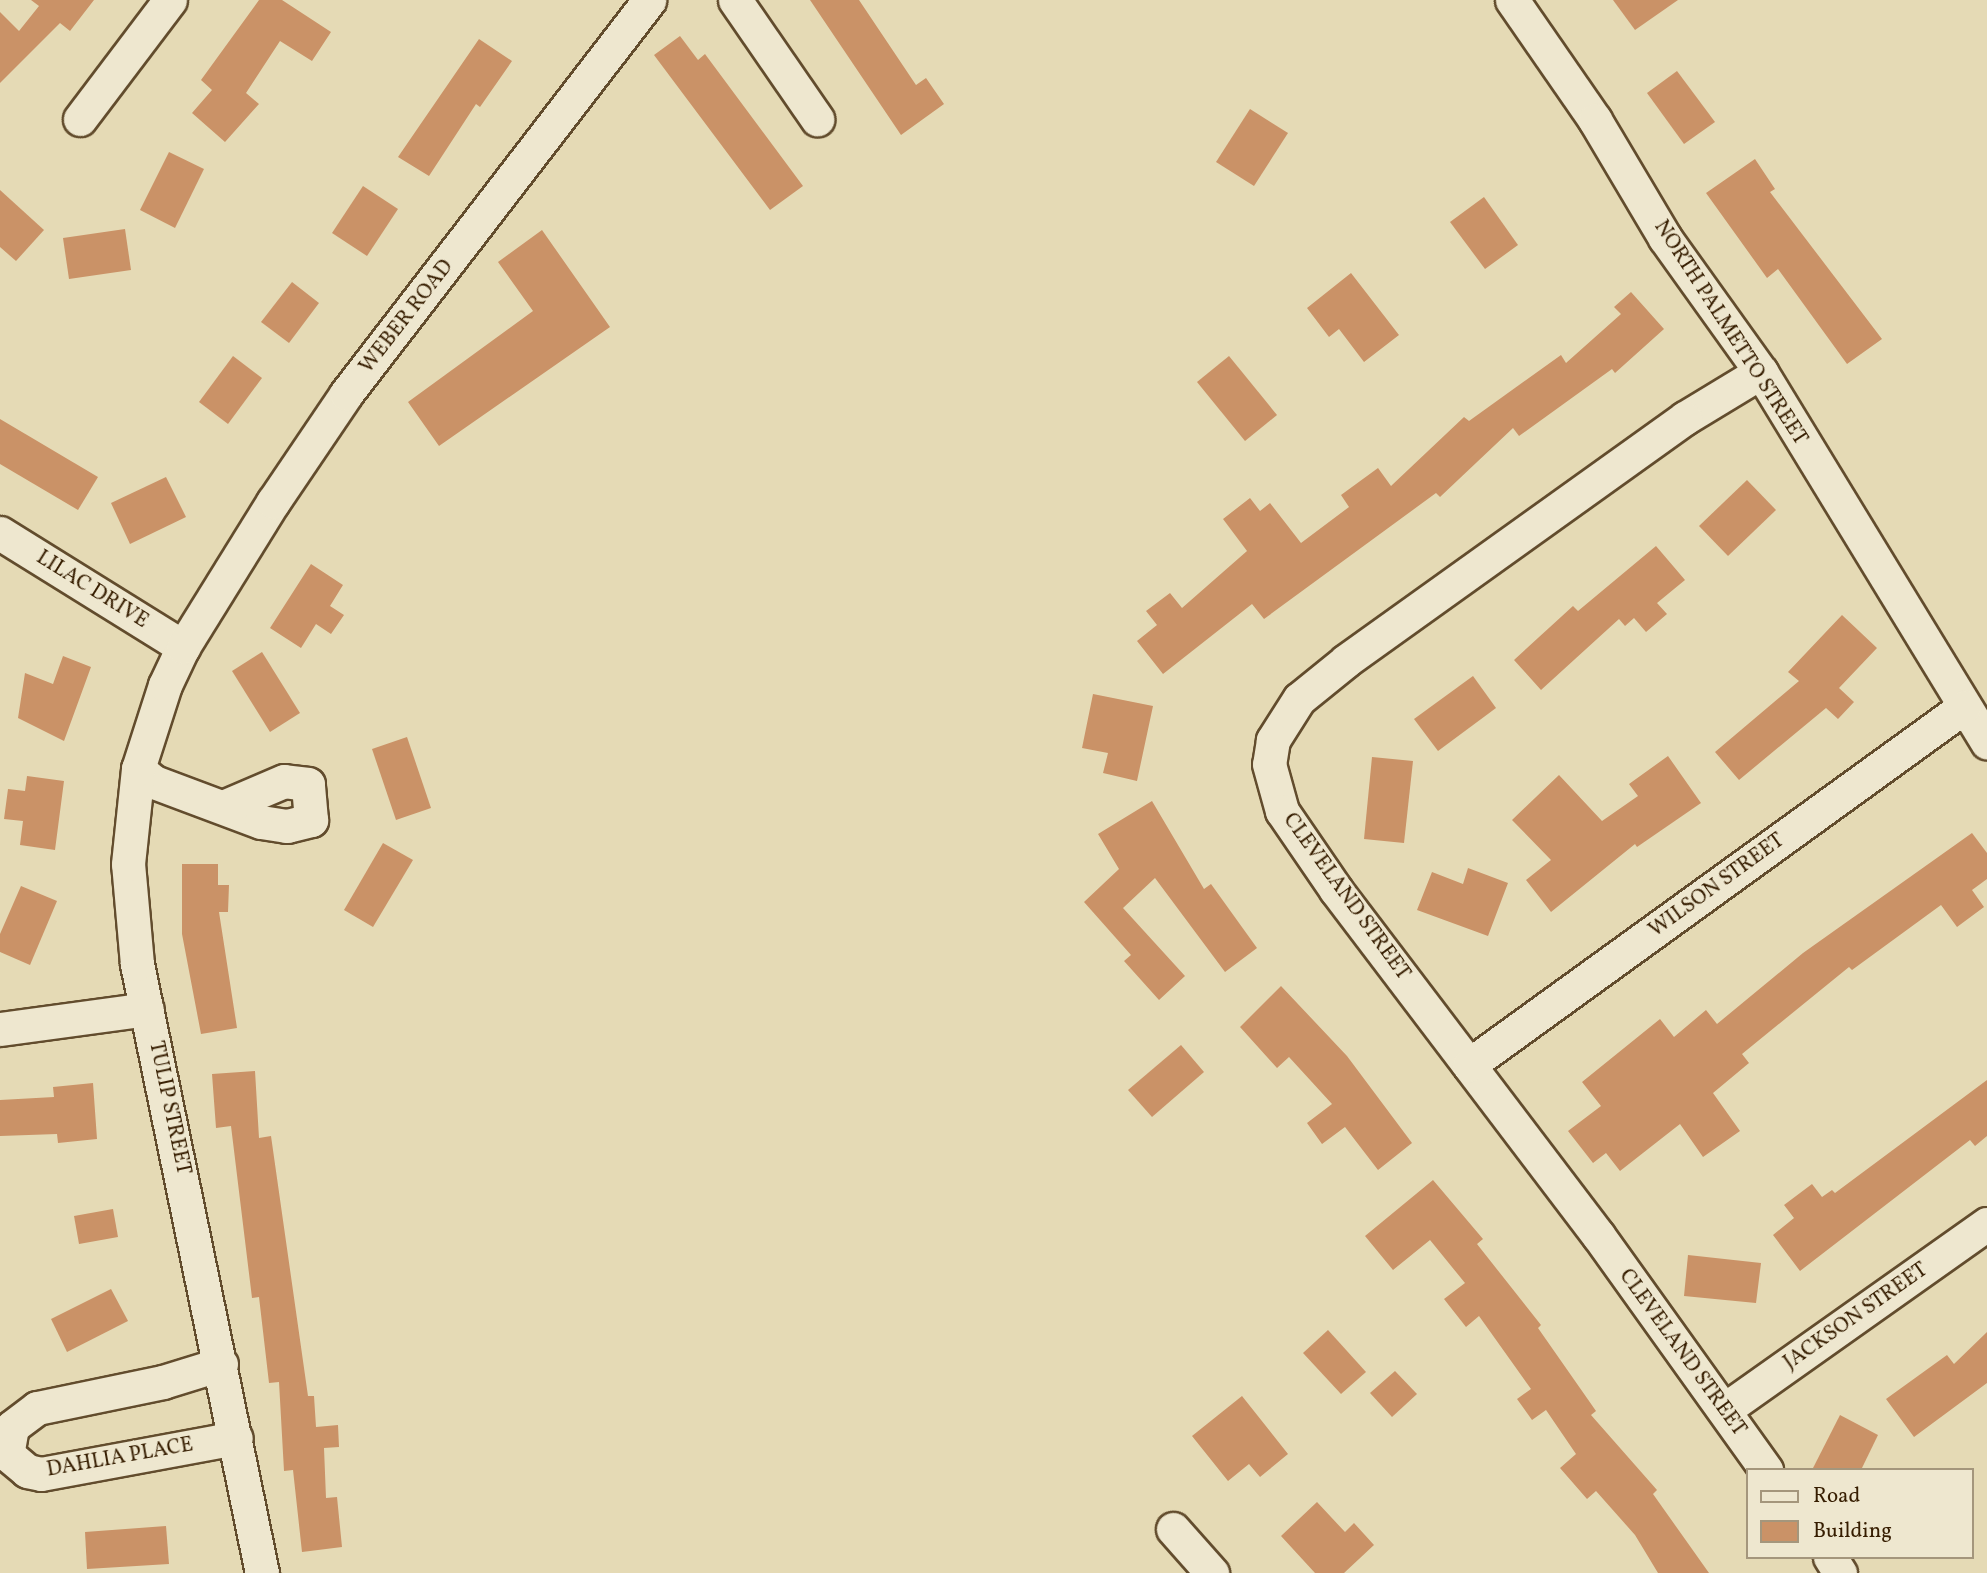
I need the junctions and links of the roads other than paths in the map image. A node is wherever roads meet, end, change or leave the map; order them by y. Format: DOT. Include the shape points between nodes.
graph roads {
  1 [pos="170,0"];
  2 [pos="649,0"];
  3 [pos="735,0"];
  4 [pos="1512,0"];
  5 [pos="80,119"];
  6 [pos="817,119"];
  7 [pos="1760,372"];
  8 [pos="0,533"];
  9 [pos="183,647"];
  10 [pos="1965,707"];
  11 [pos="1987,742"];
  12 [pos="138,769"];
  13 [pos="223,807"];
  14 [pos="147,1009"];
  15 [pos="0,1029"];
  16 [pos="1469,1065"];
  17 [pos="1987,1224"];
  18 [pos="221,1364"];
  19 [pos="1724,1410"];
  20 [pos="236,1438"];
  21 [pos="1765,1468"];
  22 [pos="1173,1529"];
  23 [pos="262,1573"];
  24 [pos="1212,1573"];
  1 -- 5 [label="street"];
  2 -- 9 [label="street, WEBER ROAD" via="346,394"];
  3 -- 6 [label="street"];
  4 -- 7 [label="street, NORTH PALMETTO STREET" via="1595,120 1665,238"];
  7 -- 10 [label="street, NORTH PALMETTO STREET"];
  7 -- 16 [label="street, CLEVELAND STREET" via="1685,418 1346,661 1299,699 1273,740 1269,764 1282,811 1343,900"];
  8 -- 9 [label="street, LILAC DRIVE"];
  9 -- 12 [label="street, TULIP STREET" via="165,685"];
  10 -- 11 [label="street, NORTH PALMETTO STREET"];
  10 -- 16 [label="street, WILSON STREET"];
  12 -- 13 [label="street" via="154,782"];
  12 -- 14 [label="street, TULIP STREET" via="128,864 137,964"];
  14 -- 15 [label="street"];
  14 -- 18 [label="street, TULIP STREET"];
  16 -- 19 [label="street, CLEVELAND STREET"];
  17 -- 19 [label="street, JACKSON STREET"];
  18 -- 20 [label="street, TULIP STREET"];
  18 -- 20 [label="street, DAHLIA PLACE" via="163,1382 37,1408 12,1427 7,1454 27,1471 41,1474"];
  19 -- 21 [label="street, CLEVELAND STREET"];
  20 -- 23 [label="street, TULIP STREET"];
  22 -- 24 [label="street"];
}
